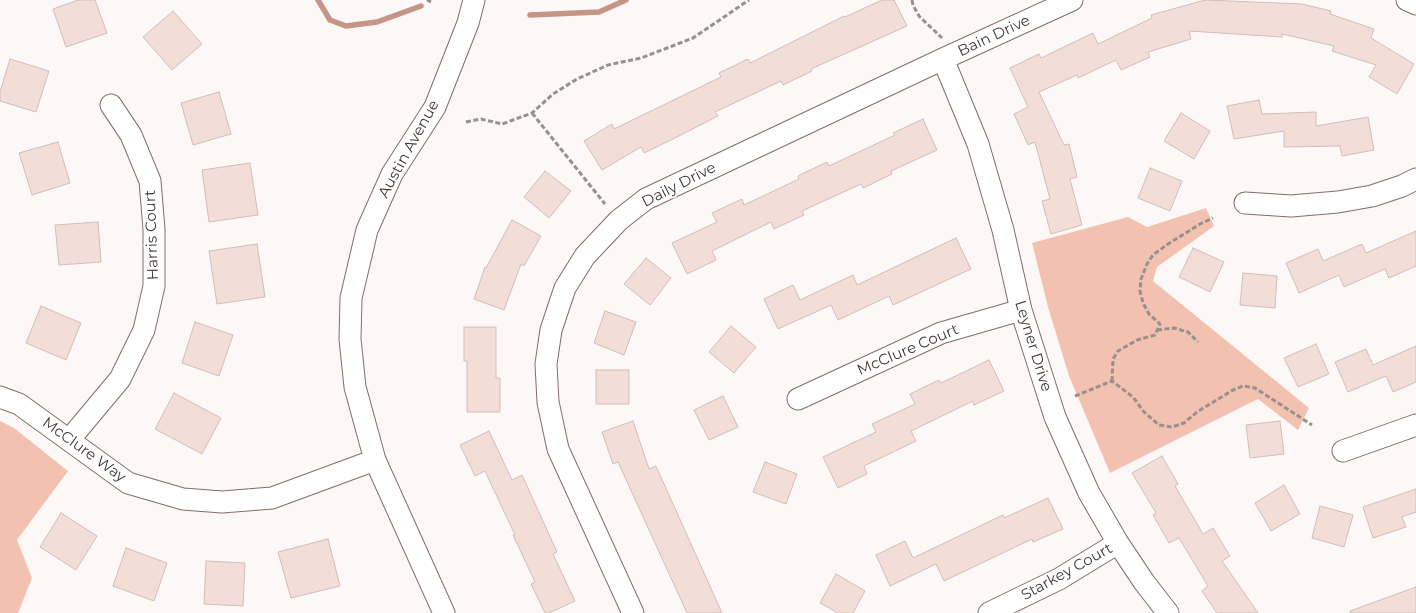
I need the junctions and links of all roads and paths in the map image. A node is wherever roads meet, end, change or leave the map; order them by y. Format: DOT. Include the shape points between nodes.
graph roads {
  1 [pos="427,0"];
  2 [pos="474,0"];
  3 [pos="749,0"];
  4 [pos="912,0"];
  5 [pos="1072,0"];
  6 [pos="1407,0"];
  7 [pos="431,2"];
  8 [pos="1416,4"];
  9 [pos="942,38"];
  10 [pos="943,59"];
  11 [pos="111,105"];
  12 [pos="532,113"];
  13 [pos="466,122"];
  14 [pos="1416,179"];
  15 [pos="1245,203"];
  16 [pos="605,204"];
  17 [pos="1213,218"];
  18 [pos="1021,310"];
  19 [pos="1157,330"];
  20 [pos="1198,342"];
  21 [pos="1112,381"];
  22 [pos="1075,396"];
  23 [pos="0,397"];
  24 [pos="798,399"];
  25 [pos="1312,425"];
  26 [pos="1416,425"];
  27 [pos="69,440"];
  28 [pos="1343,451"];
  29 [pos="375,460"];
  30 [pos="1118,543"];
  31 [pos="444,613"];
  32 [pos="633,613"];
  33 [pos="989,613"];
  34 [pos="1168,613"];
  1 -- 7 [label="path"];
  2 -- 29 [label="street, Austin Avenue" via="434,107 392,174 367,230 351,298 350,339 355,387"];
  3 -- 12 [label="path" via="693,38 641,58 608,65 577,79"];
  4 -- 9 [label="path" via="919,16"];
  5 -- 10 [label="street, Bain Drive"];
  6 -- 8 [label="street"];
  10 -- 18 [label="street, Leyner Drive" via="978,144 1004,230"];
  10 -- 32 [label="street, Daily Drive" via="646,199 619,220 585,256 565,288 551,330 546,364 548,402 558,449"];
  11 -- 27 [label="street, Harris Court" via="131,135 150,182 154,286 144,330 120,379"];
  12 -- 13 [label="path" via="502,124 481,118"];
  12 -- 16 [label="path"];
  14 -- 15 [label="street" via="1372,196 1338,202 1291,206"];
  17 -- 19 [label="path" via="1168,244 1147,264 1140,291 1149,314 1160,324"];
  18 -- 24 [label="street, McClure Court" via="941,333"];
  18 -- 30 [label="street, Leyner Drive" via="1054,417 1088,493"];
  19 -- 20 [label="path" via="1174,328 1188,332"];
  19 -- 21 [label="path" via="1155,335 1137,340 1118,351 1113,359"];
  21 -- 22 [label="path"];
  21 -- 25 [label="path" via="1133,397 1159,425 1172,427 1184,423 1243,386 1255,388"];
  23 -- 27 [label="street, McClure Way" via="19,404"];
  26 -- 28 [label="street"];
  27 -- 29 [label="street, McClure Way" via="128,482 183,499 222,502 272,498"];
  29 -- 31 [label="street, Austin Avenue"];
  30 -- 33 [label="street, Starkey Court" via="1059,579"];
  30 -- 34 [label="street, Leyner Drive"];
}
